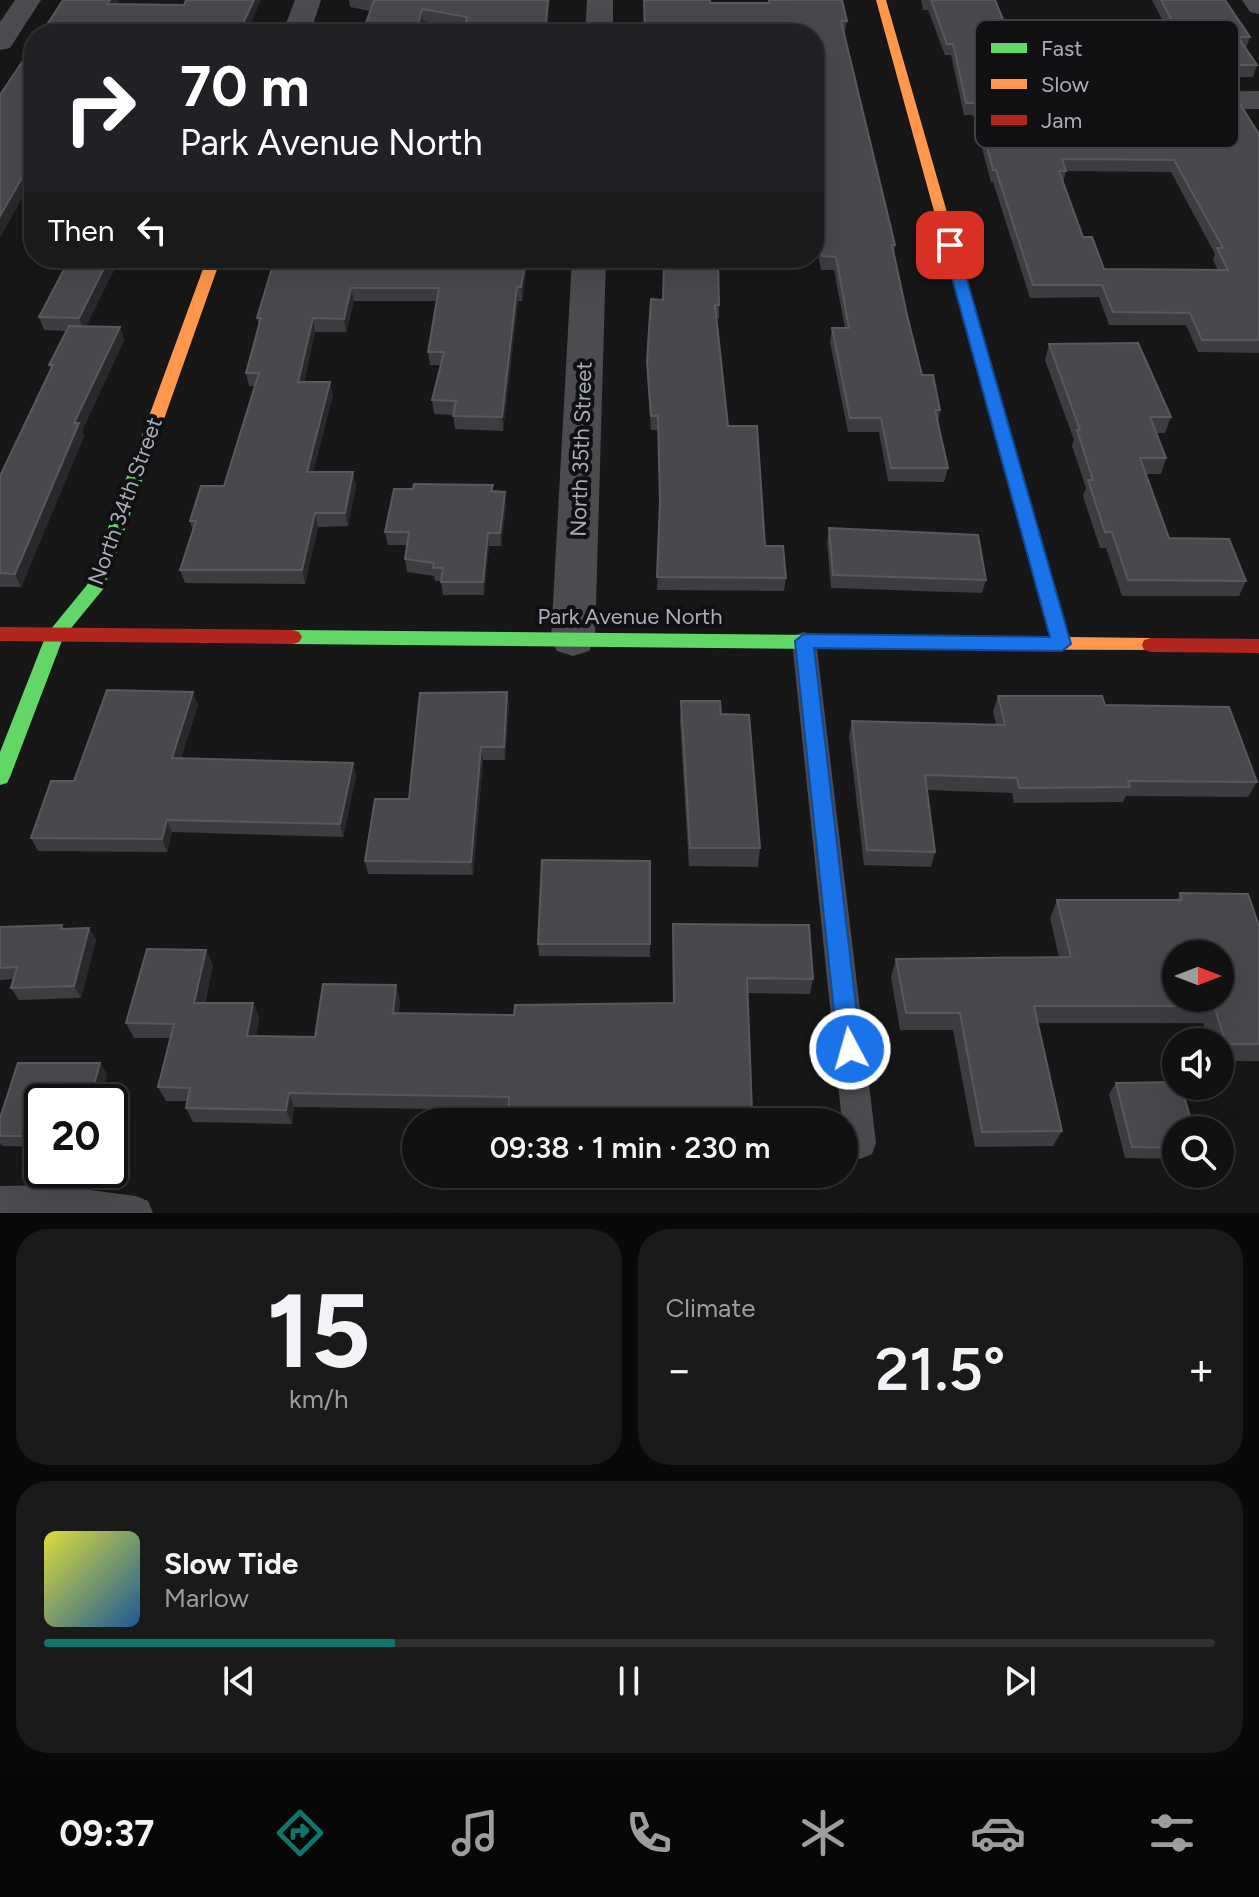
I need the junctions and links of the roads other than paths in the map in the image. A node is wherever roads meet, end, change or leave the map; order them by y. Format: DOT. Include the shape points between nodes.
graph roads {
  1 [pos="28,0"];
  2 [pos="308,0"];
  3 [pos="600,0"];
  4 [pos="881,0"];
  5 [pos="1255,0"];
  6 [pos="1259,6"];
  7 [pos="300,24"];
  8 [pos="599,24"];
  9 [pos="0,42"];
  10 [pos="1239,100"];
  11 [pos="1259,100"];
  12 [pos="210,268"];
  13 [pos="589,268"];
  14 [pos="0,634"];
  15 [pos="55,635"];
  16 [pos="573,639"];
  17 [pos="804,641"];
  18 [pos="1062,644"];
  19 [pos="1258,647"];
  20 [pos="0,777"];
  21 [pos="860,1143"];
  22 [pos="0,1203"];
  23 [pos="136,1213"];
  1 -- 9 [label="street"];
  2 -- 7 [label="street"];
  3 -- 8 [label="street"];
  4 -- 18 [label="street"];
  5 -- 6 [label="street"];
  10 -- 11 [label="street"];
  12 -- 15 [label="street, North 34th Street" via="95,588"];
  13 -- 16 [label="street, North 35th Street"];
  14 -- 15 [label="street, Park Avenue North"];
  15 -- 16 [label="street, Park Avenue North"];
  15 -- 20 [label="street, North 34th Street"];
  16 -- 17 [label="street, Park Avenue North"];
  17 -- 18 [label="street, Park Avenue North"];
  17 -- 21 [label="lane"];
  18 -- 19 [label="street, Park Avenue North"];
  22 -- 23 [label="lane" via="51,1202"];
}
